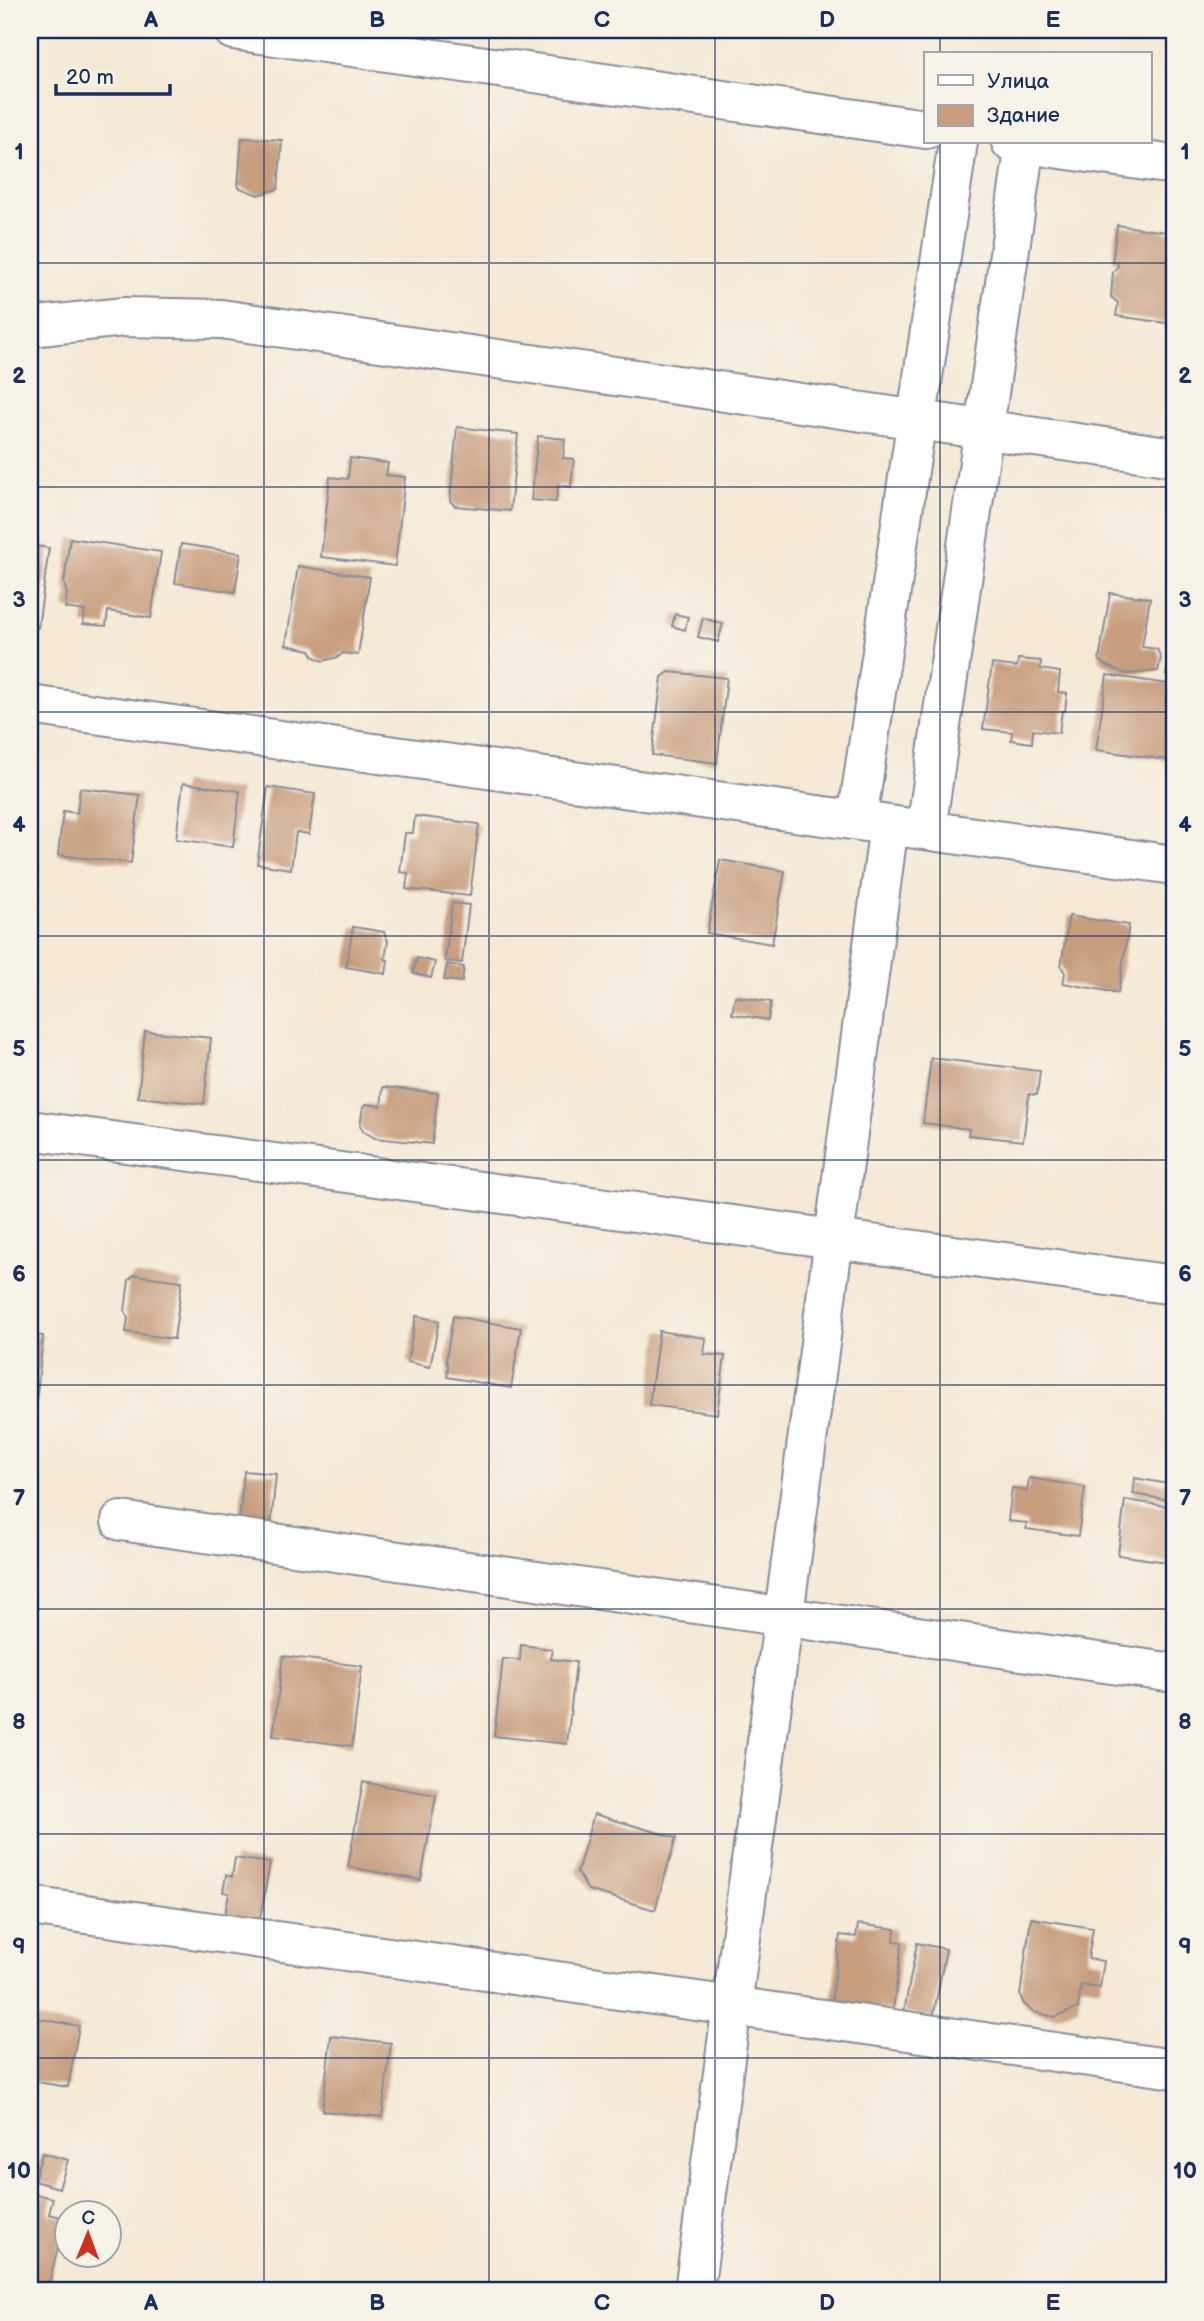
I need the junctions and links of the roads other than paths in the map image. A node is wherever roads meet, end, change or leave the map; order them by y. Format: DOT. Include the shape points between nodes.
graph roads {
  1 [pos="233,30"];
  2 [pos="924,130"];
  3 [pos="958,144"];
  4 [pos="1018,144"];
  5 [pos="1025,144"];
  6 [pos="1174,165"];
  7 [pos="30,327"];
  8 [pos="917,420"];
  9 [pos="984,429"];
  10 [pos="1174,457"];
  11 [pos="30,705"];
  12 [pos="873,822"];
  13 [pos="926,830"];
  14 [pos="1174,865"];
  15 [pos="30,1130"];
  16 [pos="833,1239"];
  17 [pos="1174,1285"];
  18 [pos="121,1521"];
  19 [pos="783,1616"];
  20 [pos="1174,1673"];
  21 [pos="30,1906"];
  22 [pos="732,2006"];
  23 [pos="1174,2069"];
  24 [pos="694,2291"];
  1 -- 2 [label="street"];
  3 -- 8 [label="street"];
  4 -- 9 [label="street"];
  5 -- 6 [label="street"];
  7 -- 8 [label="street" via="124,317 220,319"];
  8 -- 9 [label="street"];
  8 -- 12 [label="street"];
  9 -- 10 [label="street"];
  9 -- 13 [label="street"];
  11 -- 12 [label="street"];
  12 -- 13 [label="street"];
  12 -- 16 [label="street"];
  13 -- 14 [label="street"];
  15 -- 16 [label="street"];
  16 -- 17 [label="street"];
  16 -- 19 [label="street"];
  18 -- 19 [label="street"];
  19 -- 20 [label="street"];
  19 -- 22 [label="street"];
  21 -- 22 [label="street"];
  22 -- 23 [label="street"];
  22 -- 24 [label="street"];
}
